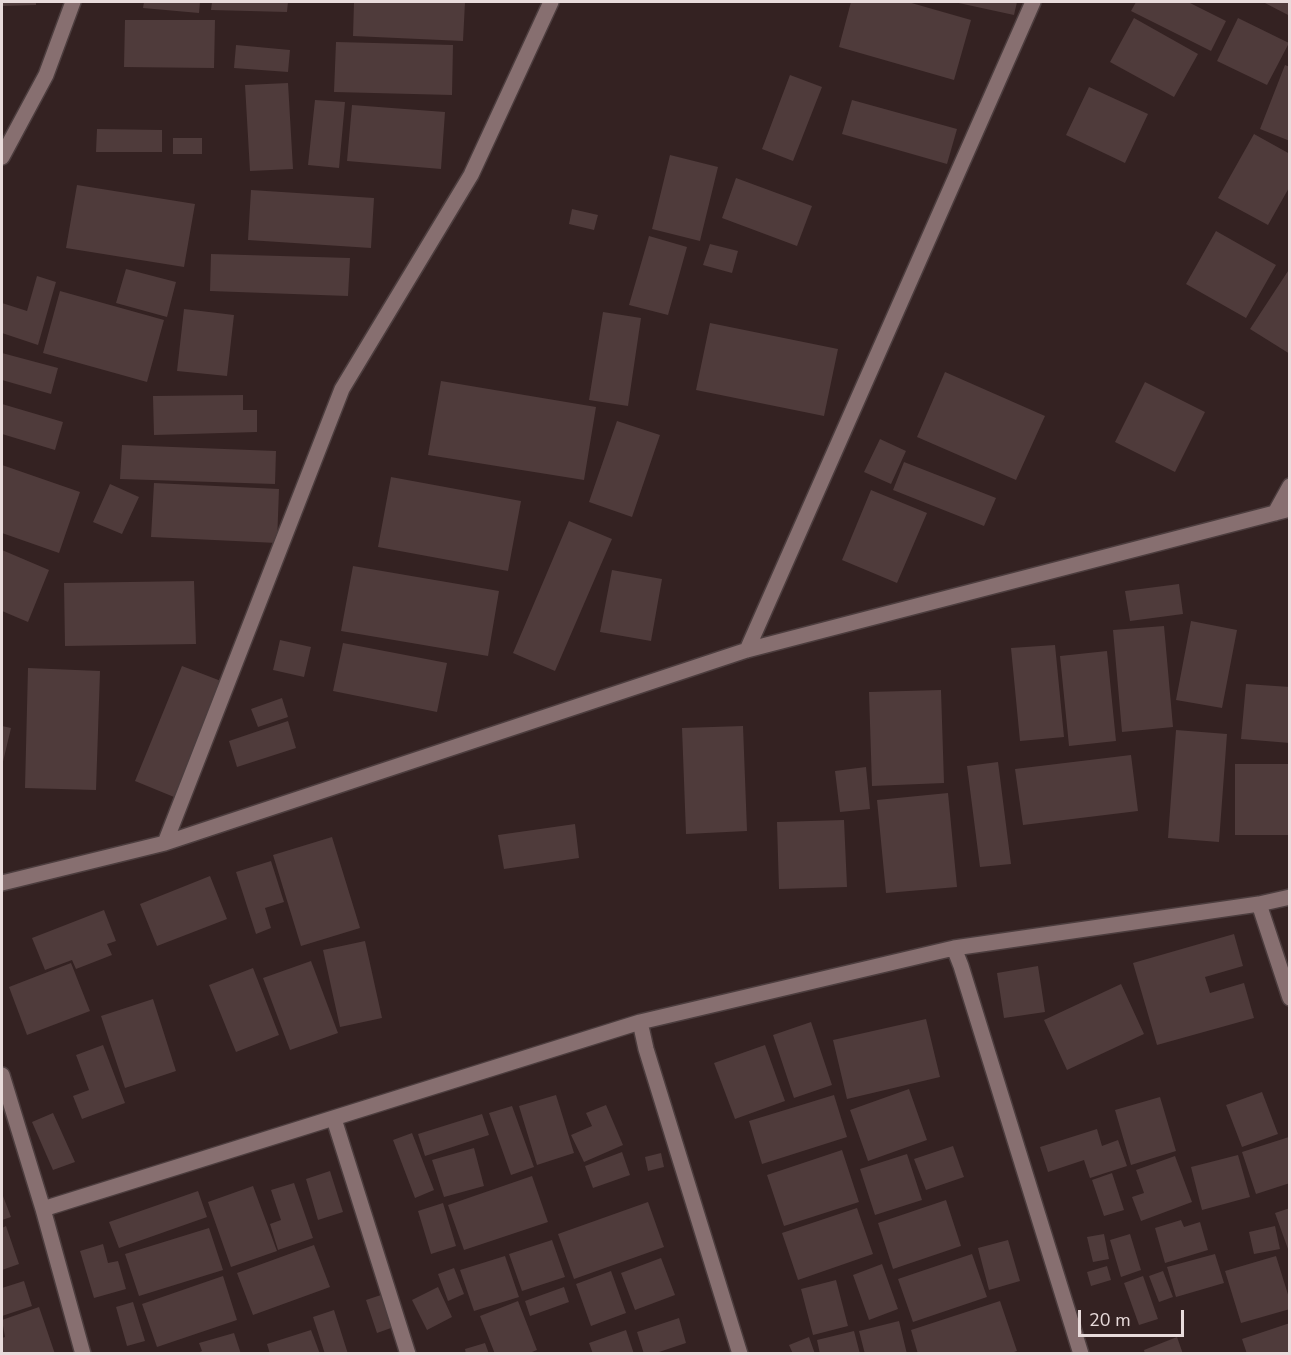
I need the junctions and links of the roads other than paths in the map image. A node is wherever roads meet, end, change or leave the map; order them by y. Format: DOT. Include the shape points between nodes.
graph roads {
  1 [pos="73,2"];
  2 [pos="551,2"];
  3 [pos="1033,2"];
  4 [pos="2,157"];
  5 [pos="1290,486"];
  6 [pos="1282,511"];
  7 [pos="747,650"];
  8 [pos="165,843"];
  9 [pos="2,883"];
  10 [pos="1290,897"];
  11 [pos="1259,904"];
  12 [pos="954,948"];
  13 [pos="1290,998"];
  14 [pos="640,1022"];
  15 [pos="2,1075"];
  16 [pos="334,1119"];
  17 [pos="43,1209"];
  18 [pos="83,1353"];
  19 [pos="408,1353"];
  20 [pos="740,1353"];
  21 [pos="1081,1353"];
  1 -- 4 [label="street" via="46,75"];
  2 -- 8 [label="street" via="471,175 342,389"];
  3 -- 7 [label="street"];
  5 -- 6 [label="street"];
  6 -- 7 [label="street"];
  7 -- 8 [label="street"];
  8 -- 9 [label="street"];
  10 -- 11 [label="street"];
  11 -- 12 [label="street"];
  11 -- 13 [label="street"];
  12 -- 14 [label="street"];
  12 -- 21 [label="street"];
  14 -- 16 [label="street"];
  14 -- 20 [label="street"];
  15 -- 17 [label="street"];
  16 -- 17 [label="street"];
  16 -- 19 [label="street"];
  17 -- 18 [label="street"];
}
